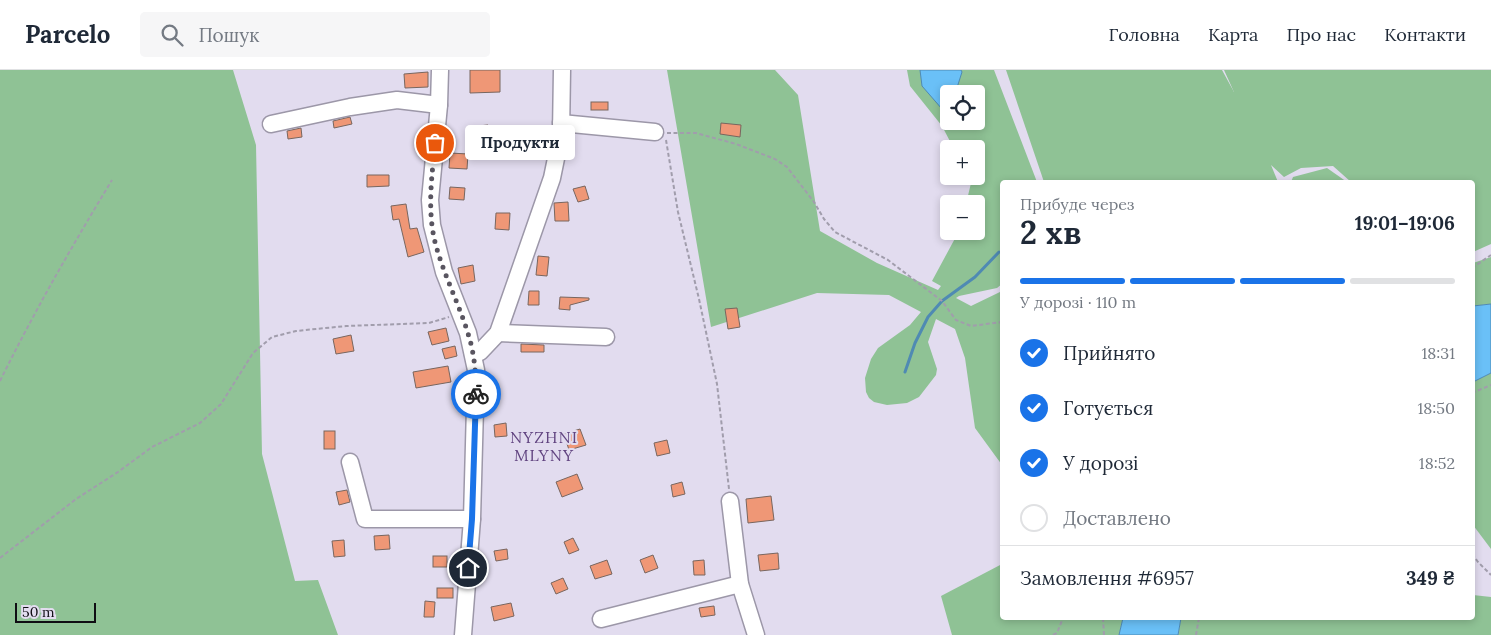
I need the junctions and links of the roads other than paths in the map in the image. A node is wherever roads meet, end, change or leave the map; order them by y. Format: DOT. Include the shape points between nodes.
graph roads {
  1 [pos="440,70"];
  2 [pos="562,70"];
  3 [pos="439,105"];
  4 [pos="561,123"];
  5 [pos="271,124"];
  6 [pos="655,132"];
  7 [pos="498,333"];
  8 [pos="606,338"];
  9 [pos="473,354"];
  10 [pos="350,462"];
  11 [pos="730,501"];
  12 [pos="472,519"];
  13 [pos="740,584"];
  14 [pos="601,619"];
  15 [pos="463,635"];
  16 [pos="756,635"];
  1 -- 3 [label="street"];
  2 -- 4 [label="street"];
  3 -- 5 [label="street" via="397,100"];
  3 -- 9 [label="street" via="431,219 439,256"];
  4 -- 6 [label="street"];
  4 -- 7 [label="street" via="552,178"];
  7 -- 8 [label="street"];
  7 -- 9 [label="street" via="480,352"];
  9 -- 12 [label="street" via="476,370"];
  10 -- 12 [label="street" via="366,520"];
  11 -- 13 [label="street"];
  12 -- 15 [label="street"];
  13 -- 14 [label="street"];
  13 -- 16 [label="street"];
}
